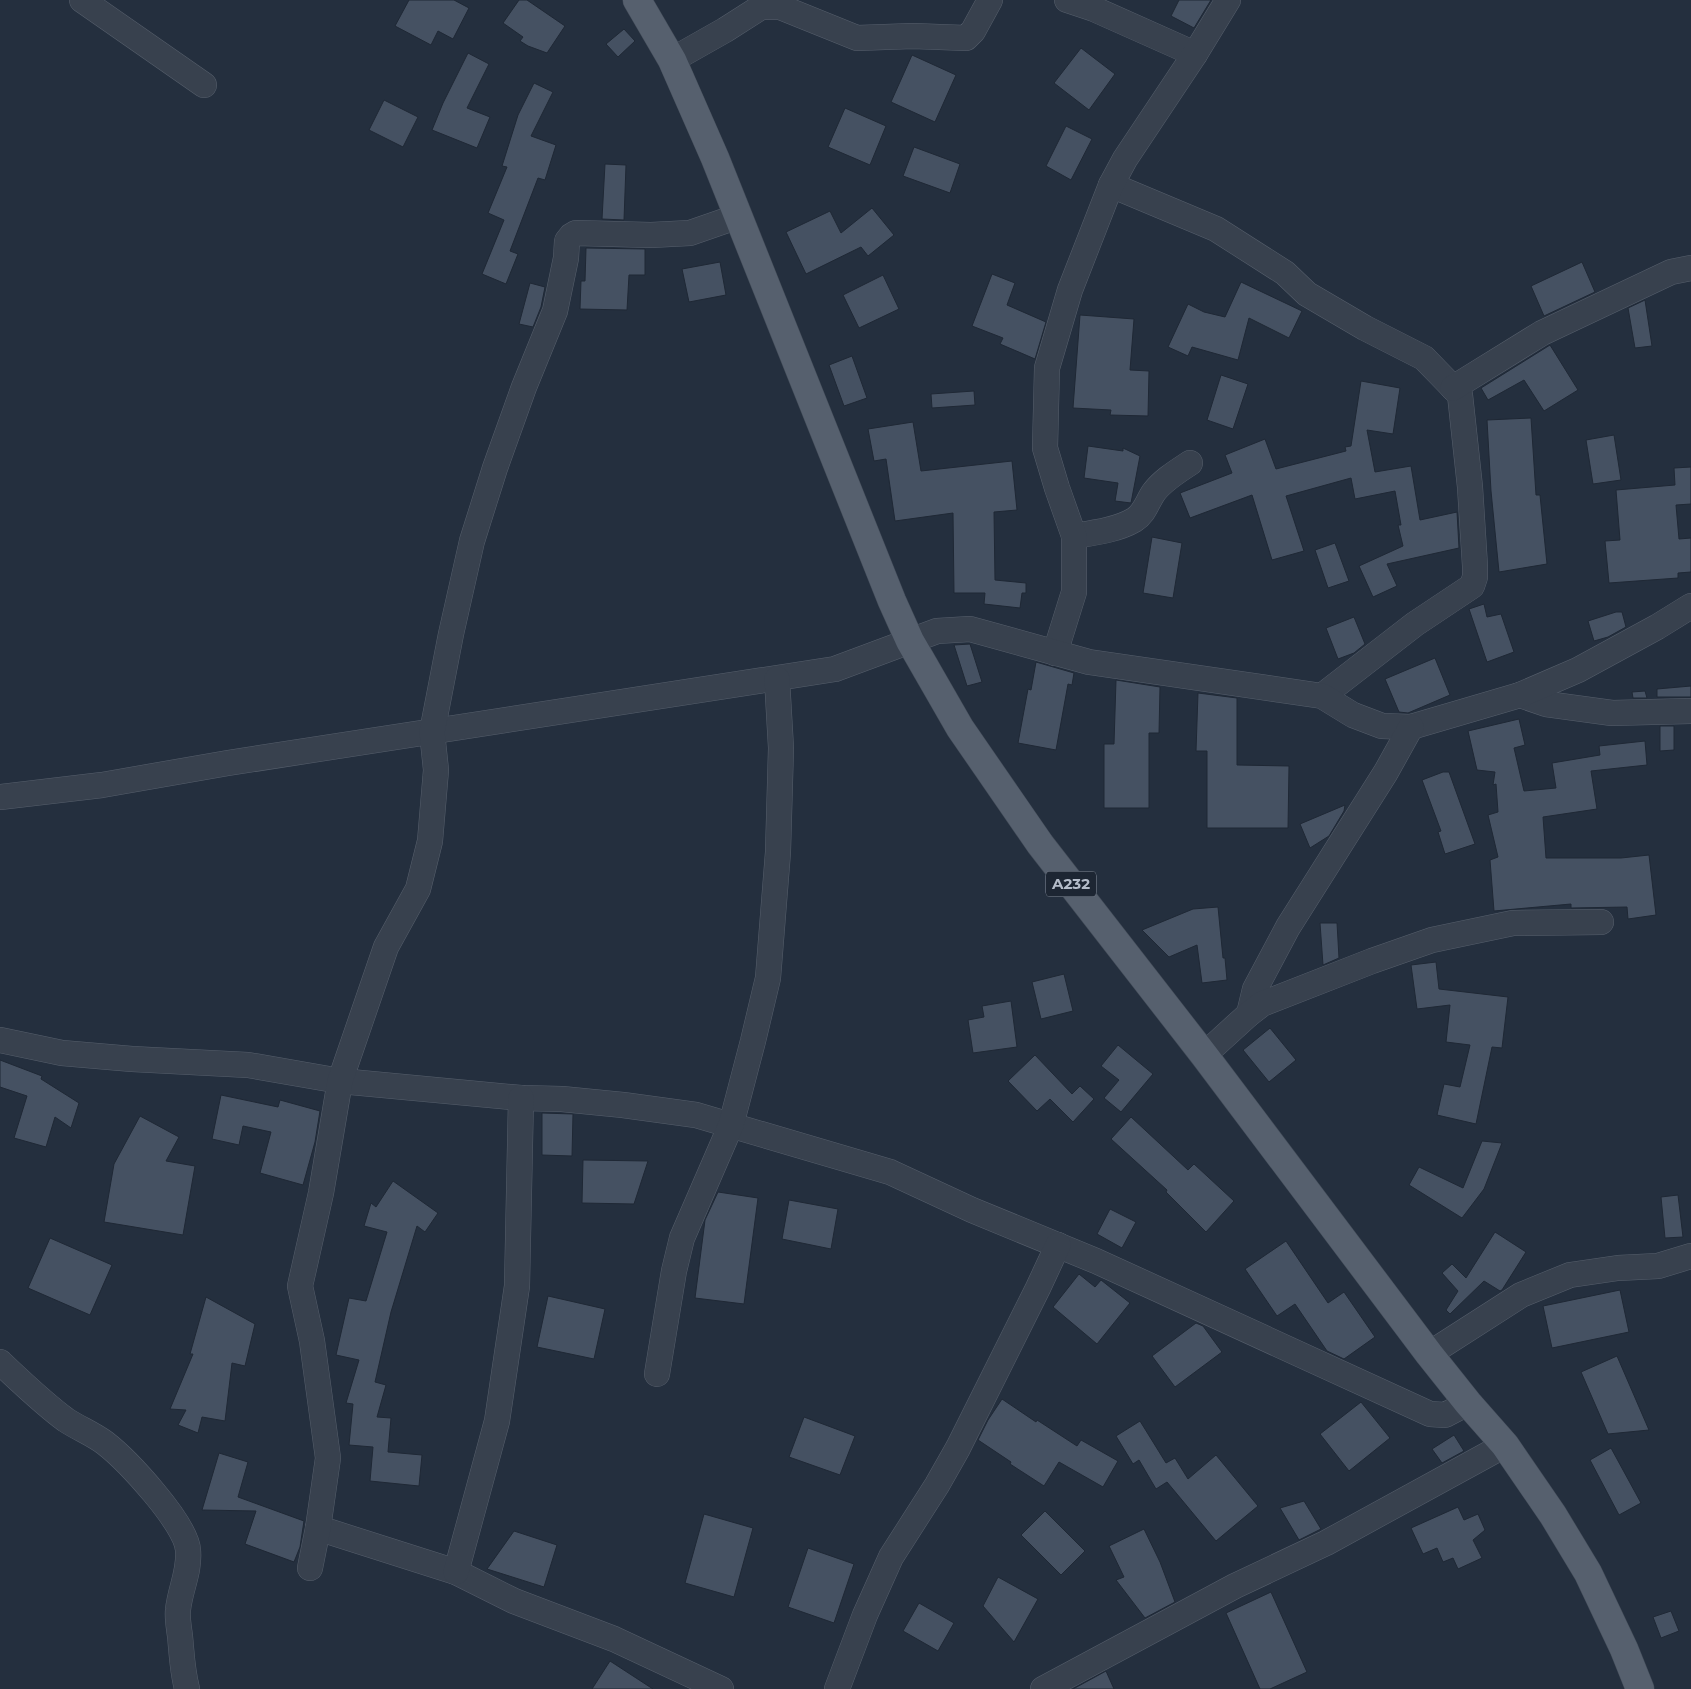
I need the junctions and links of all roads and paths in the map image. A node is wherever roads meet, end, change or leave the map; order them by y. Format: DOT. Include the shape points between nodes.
graph roads {
  1 [pos="82,0"];
  2 [pos="638,0"];
  3 [pos="990,0"];
  4 [pos="1066,0"];
  5 [pos="1228,0"];
  6 [pos="1096,5"];
  7 [pos="1195,54"];
  8 [pos="672,60"];
  9 [pos="204,86"];
  10 [pos="1111,185"];
  11 [pos="739,216"];
  12 [pos="1691,268"];
  13 [pos="1452,388"];
  14 [pos="1190,462"];
  15 [pos="1074,536"];
  16 [pos="1691,606"];
  17 [pos="910,641"];
  18 [pos="1055,653"];
  19 [pos="777,679"];
  20 [pos="1520,695"];
  21 [pos="1322,696"];
  22 [pos="1691,711"];
  23 [pos="1411,727"];
  24 [pos="432,732"];
  25 [pos="0,797"];
  26 [pos="1601,922"];
  27 [pos="1249,1014"];
  28 [pos="0,1040"];
  29 [pos="1204,1055"];
  30 [pos="340,1081"];
  31 [pos="521,1098"];
  32 [pos="730,1125"];
  33 [pos="1058,1245"];
  34 [pos="1691,1256"];
  35 [pos="1429,1354"];
  36 [pos="0,1362"];
  37 [pos="657,1374"];
  38 [pos="1468,1403"];
  39 [pos="1505,1445"];
  40 [pos="318,1528"];
  41 [pos="310,1568"];
  42 [pos="456,1572"];
  43 [pos="187,1689"];
  44 [pos="721,1689"];
  45 [pos="838,1689"];
  46 [pos="1043,1689"];
  47 [pos="1640,1689"];
  1 -- 9 [label="street"];
  2 -- 8 [label="main road, A232"];
  3 -- 8 [label="street" via="966,38 857,38 780,7 761,7"];
  4 -- 6 [label="street"];
  5 -- 7 [label="street"];
  6 -- 7 [label="street"];
  7 -- 10 [label="street" via="1125,158"];
  8 -- 11 [label="main road, A232"];
  10 -- 13 [label="street" via="1216,229 1285,273 1307,294 1424,358"];
  10 -- 15 [label="street" via="1070,290 1047,368 1045,448"];
  11 -- 17 [label="main road, A232"];
  11 -- 24 [label="street" via="690,233 576,233 567,241 555,311 524,387 472,541"];
  12 -- 13 [label="street" via="1671,272 1542,333"];
  13 -- 21 [label="street" via="1460,395 1467,451 1475,566 1472,586 1415,624"];
  14 -- 15 [label="street" via="1154,492 1145,510 1134,520"];
  15 -- 18 [label="street" via="1074,592"];
  16 -- 20 [label="street" via="1578,670"];
  17 -- 18 [label="street" via="936,631 970,629"];
  17 -- 19 [label="street" via="835,669"];
  17 -- 29 [label="main road, A232" via="960,728 1040,844"];
  18 -- 21 [label="street" via="1089,662"];
  19 -- 24 [label="street"];
  19 -- 32 [label="street" via="781,758 778,852 768,978"];
  20 -- 22 [label="street" via="1546,704 1612,713"];
  20 -- 23 [label="street"];
  21 -- 23 [label="street" via="1353,715 1382,726"];
  23 -- 27 [label="street" via="1288,927 1255,989"];
  24 -- 25 [label="street" via="102,785"];
  24 -- 30 [label="street" via="436,770 430,841 418,888 386,947"];
  26 -- 27 [label="street" via="1513,923 1432,940 1262,1004"];
  27 -- 29 [label="street"];
  28 -- 30 [label="street" via="62,1053 248,1065"];
  29 -- 35 [label="main road, A232"];
  30 -- 31 [label="street"];
  30 -- 40 [label="street" via="321,1193 300,1286 312,1341 328,1458"];
  31 -- 32 [label="street" via="623,1105 696,1115"];
  31 -- 42 [label="street" via="517,1286 497,1421"];
  32 -- 33 [label="street" via="890,1172"];
  32 -- 37 [label="street" via="682,1238"];
  33 -- 38 [label="street" via="1430,1414 1445,1415"];
  33 -- 45 [label="street" via="958,1448 891,1557 865,1615"];
  34 -- 35 [label="street" via="1658,1266 1570,1275 1521,1295"];
  35 -- 38 [label="main road, A232"];
  36 -- 43 [label="street" via="66,1420 120,1455 143,1479 184,1534 188,1564 178,1611 182,1669"];
  38 -- 39 [label="main road, A232"];
  39 -- 46 [label="street" via="1326,1543 1235,1586"];
  39 -- 47 [label="main road, A232" via="1588,1573"];
  40 -- 41 [label="street"];
  40 -- 42 [label="street"];
  42 -- 44 [label="street" via="514,1601 614,1639"];
}
